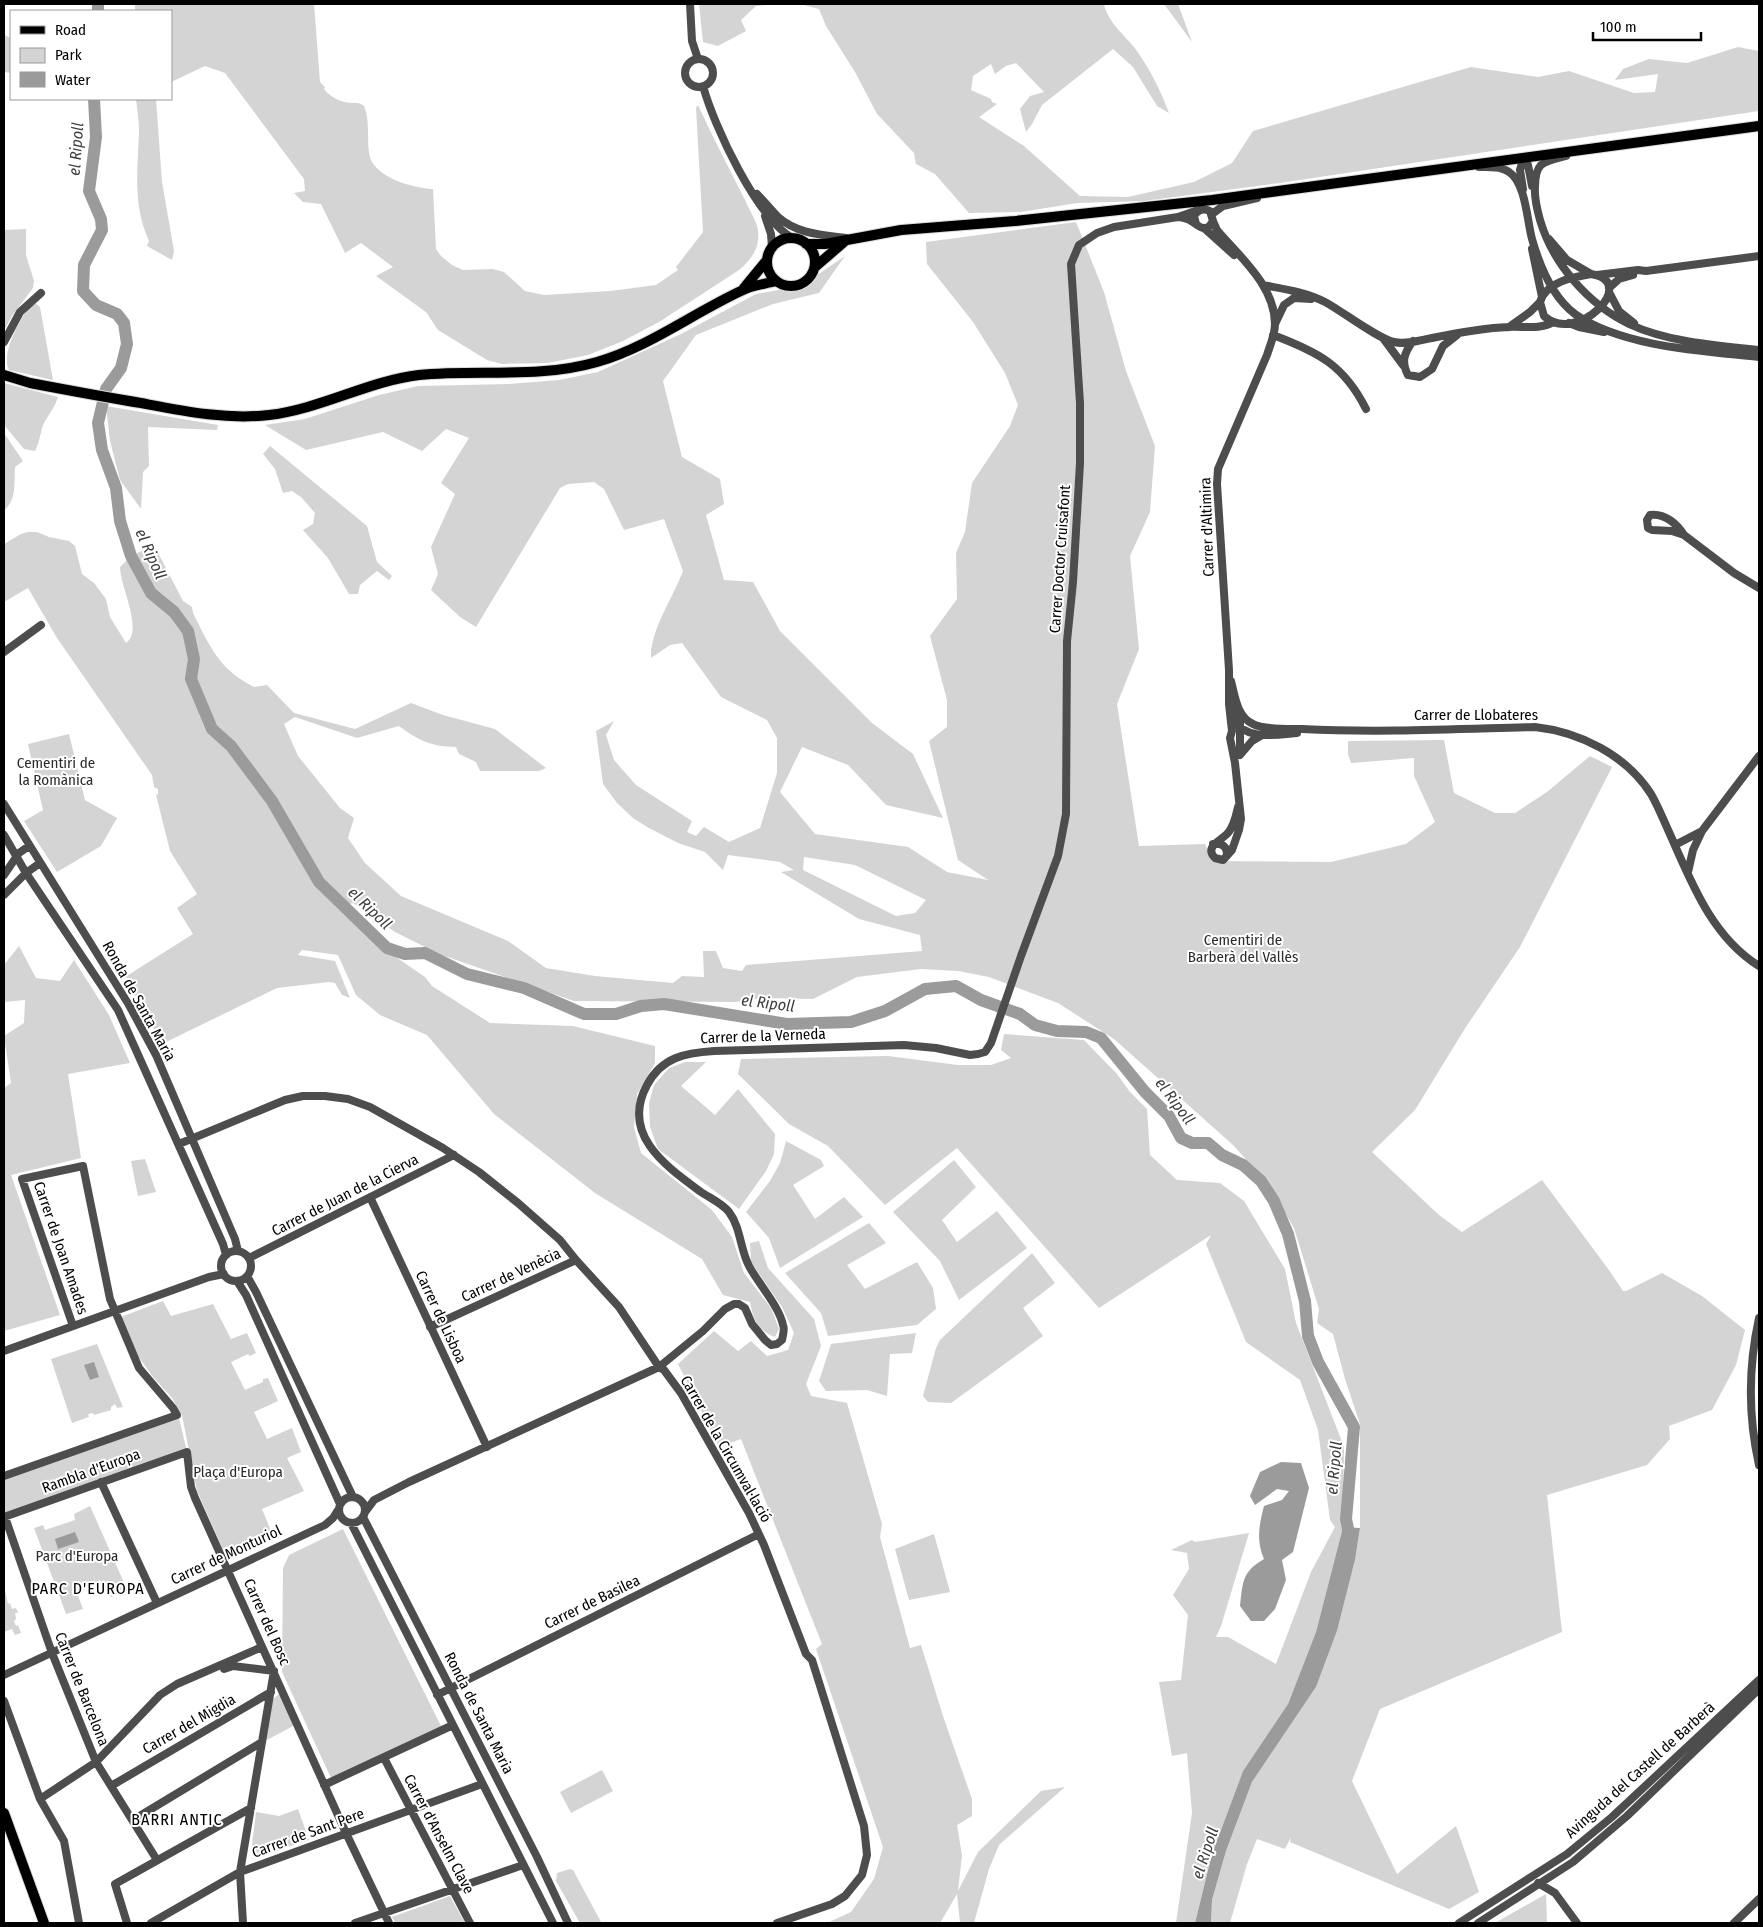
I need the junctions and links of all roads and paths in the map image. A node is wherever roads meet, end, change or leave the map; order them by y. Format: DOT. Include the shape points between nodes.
graph roads {
  1 [pos="690,4"];
  2 [pos="698,59"];
  3 [pos="703,86"];
  4 [pos="1759,126"];
  5 [pos="1587,149"];
  6 [pos="1524,157"];
  7 [pos="1458,166"];
  8 [pos="746,181"];
  9 [pos="1299,188"];
  10 [pos="1534,195"];
  11 [pos="1523,196"];
  12 [pos="1201,209"];
  13 [pos="762,210"];
  14 [pos="1178,217"];
  15 [pos="1212,217"];
  16 [pos="1200,226"];
  17 [pos="1544,232"];
  18 [pos="794,239"];
  19 [pos="849,239"];
  20 [pos="1532,239"];
  21 [pos="806,244"];
  22 [pos="772,248"];
  23 [pos="1759,256"];
  24 [pos="767,260"];
  25 [pos="815,268"];
  26 [pos="1251,269"];
  27 [pos="1646,271"];
  28 [pos="1594,275"];
  29 [pos="1572,278"];
  30 [pos="776,281"];
  31 [pos="1263,284"];
  32 [pos="1552,287"];
  33 [pos="744,289"];
  34 [pos="1609,290"];
  35 [pos="41,293"];
  36 [pos="1294,294"];
  37 [pos="1541,299"];
  38 [pos="1270,300"];
  39 [pos="1603,306"];
  40 [pos="1583,319"];
  41 [pos="1553,322"];
  42 [pos="1569,323"];
  43 [pos="1275,324"];
  44 [pos="1509,326"];
  45 [pos="1636,327"];
  46 [pos="1463,332"];
  47 [pos="1610,332"];
  48 [pos="1273,335"];
  49 [pos="1383,338"];
  50 [pos="4,342"];
  51 [pos="1413,342"];
  52 [pos="1712,348"];
  53 [pos="1759,353"];
  54 [pos="1403,365"];
  55 [pos="4,375"];
  56 [pos="1366,409"];
  57 [pos="1684,535"];
  58 [pos="1759,588"];
  59 [pos="41,625"];
  60 [pos="4,652"];
  61 [pos="1229,670"];
  62 [pos="1234,694"];
  63 [pos="1237,728"];
  64 [pos="1251,728"];
  65 [pos="1313,730"];
  66 [pos="1262,735"];
  67 [pos="1240,754"];
  68 [pos="1759,756"];
  69 [pos="1235,763"];
  70 [pos="4,804"];
  71 [pos="1238,807"];
  72 [pos="1702,831"];
  73 [pos="4,835"];
  74 [pos="1213,844"];
  75 [pos="1675,845"];
  76 [pos="28,846"];
  77 [pos="1227,855"];
  78 [pos="17,856"];
  79 [pos="40,863"];
  80 [pos="1688,872"];
  81 [pos="26,873"];
  82 [pos="4,875"];
  83 [pos="4,895"];
  84 [pos="1759,966"];
  85 [pos="1016,974"];
  86 [pos="193,1138"];
  87 [pos="179,1144"];
  88 [pos="454,1155"];
  89 [pos="370,1198"];
  90 [pos="238,1251"];
  91 [pos="226,1255"];
  92 [pos="249,1258"];
  93 [pos="576,1260"];
  94 [pos="222,1263"];
  95 [pos="224,1274"];
  96 [pos="209,1276"];
  97 [pos="248,1276"];
  98 [pos="238,1281"];
  99 [pos="114,1311"];
  100 [pos="1759,1318"];
  101 [pos="73,1326"];
  102 [pos="430,1327"];
  103 [pos="4,1351"];
  104 [pos="660,1367"];
  105 [pos="487,1448"];
  106 [pos="187,1452"];
  107 [pos="1759,1466"];
  108 [pos="4,1476"];
  109 [pos="101,1482"];
  110 [pos="356,1498"];
  111 [pos="374,1500"];
  112 [pos="339,1507"];
  113 [pos="364,1515"];
  114 [pos="4,1517"];
  115 [pos="349,1523"];
  116 [pos="325,1525"];
  117 [pos="759,1534"];
  118 [pos="228,1569"];
  119 [pos="157,1603"];
  120 [pos="262,1646"];
  121 [pos="52,1653"];
  122 [pos="274,1671"];
  123 [pos="4,1675"];
  124 [pos="193,1678"];
  125 [pos="1759,1680"];
  126 [pos="280,1687"];
  127 [pos="450,1688"];
  128 [pos="1759,1689"];
  129 [pos="269,1695"];
  130 [pos="437,1695"];
  131 [pos="4,1701"];
  132 [pos="453,1725"];
  133 [pos="262,1742"];
  134 [pos="384,1758"];
  135 [pos="96,1762"];
  136 [pos="482,1784"];
  137 [pos="324,1785"];
  138 [pos="111,1786"];
  139 [pos="40,1799"];
  140 [pos="251,1808"];
  141 [pos="411,1810"];
  142 [pos="4,1813"];
  143 [pos="133,1820"];
  144 [pos="346,1833"];
  145 [pos="157,1860"];
  146 [pos="523,1865"];
  147 [pos="240,1872"];
  148 [pos="1538,1883"];
  149 [pos="452,1890"];
  150 [pos="1759,1899"];
  151 [pos="384,1913"];
  152 [pos="44,1923"];
  153 [pos="79,1923"];
  154 [pos="127,1923"];
  155 [pos="151,1923"];
  156 [pos="242,1923"];
  157 [pos="355,1923"];
  158 [pos="389,1923"];
  159 [pos="470,1923"];
  160 [pos="553,1923"];
  161 [pos="568,1923"];
  162 [pos="777,1923"];
  163 [pos="1459,1923"];
  164 [pos="1478,1923"];
  165 [pos="1577,1923"];
  166 [pos="1734,1923"];
  1 -- 2 [label="street" via="692,41"];
  2 -- 3 [label="street" via="707,62 713,71 709,82"];
  2 -- 3 [label="street" via="687,64 684,73 694,86"];
  3 -- 8 [label="street" via="713,118"];
  4 -- 5 [label="main road"];
  5 -- 6 [label="main road"];
  5 -- 10 [label="street" via="1542,165 1537,173"];
  6 -- 7 [label="main road"];
  6 -- 10 [label="street"];
  6 -- 11 [label="street" via="1520,170"];
  7 -- 9 [label="main road"];
  7 -- 11 [label="street" via="1508,171"];
  8 -- 13 [label="street"];
  8 -- 19 [label="street" via="790,225 804,231"];
  9 -- 15 [label="street" via="1223,206"];
  9 -- 19 [label="main road" via="1075,215 901,230"];
  10 -- 17 [label="street"];
  11 -- 20 [label="street"];
  12 -- 14 [label="street, Carrer Doctor Cruisafont"];
  12 -- 15 [label="street" via="1207,210"];
  12 -- 16 [label="street" via="1194,216"];
  13 -- 18 [label="street" via="780,230"];
  13 -- 22 [label="street" via="771,234"];
  14 -- 16 [label="street"];
  14 -- 85 [label="street, Carrer Doctor Cruisafont" via="1097,233 1079,245 1071,264 1080,403 1080,463 1067,641 1066,814 1058,856"];
  15 -- 16 [label="street" via="1210,226"];
  15 -- 26 [label="street, Carrer d'Altimira" via="1217,230"];
  16 -- 26 [label="street, Carrer d'Altimira"];
  17 -- 28 [label="street" via="1567,260"];
  17 -- 29 [label="street" via="1553,253"];
  18 -- 21 [label="main road"];
  18 -- 22 [label="main road" via="783,240"];
  19 -- 21 [label="main road"];
  19 -- 25 [label="main road"];
  20 -- 32 [label="street"];
  20 -- 37 [label="street"];
  21 -- 25 [label="main road" via="812,250"];
  22 -- 24 [label="main road"];
  23 -- 27 [label="street"];
  24 -- 30 [label="main road" via="771,276"];
  24 -- 33 [label="main road"];
  25 -- 30 [label="main road" via="800,285 784,285"];
  26 -- 31 [label="street, Carrer d'Altimira"];
  27 -- 28 [label="street"];
  27 -- 34 [label="street" via="1619,279"];
  28 -- 29 [label="street"];
  28 -- 34 [label="street" via="1604,280"];
  29 -- 32 [label="street"];
  29 -- 39 [label="street"];
  30 -- 33 [label="main road"];
  31 -- 36 [label="street"];
  31 -- 38 [label="street, Carrer d'Altimira"];
  32 -- 37 [label="street"];
  32 -- 40 [label="street" via="1565,305"];
  33 -- 55 [label="main road" via="628,351 599,362 520,373 410,376 269,415 214,415 30,384"];
  34 -- 39 [label="street"];
  34 -- 45 [label="street" via="1619,310"];
  35 -- 50 [label="street" via="20,312"];
  36 -- 38 [label="street" via="1277,294"];
  36 -- 43 [label="street"];
  36 -- 49 [label="street" via="1324,301"];
  37 -- 41 [label="street" via="1544,316"];
  37 -- 44 [label="street" via="1530,312"];
  38 -- 43 [label="street, Carrer d'Altimira"];
  39 -- 40 [label="street"];
  39 -- 45 [label="street"];
  40 -- 42 [label="street"];
  40 -- 47 [label="street"];
  41 -- 42 [label="street"];
  41 -- 44 [label="street" via="1545,326"];
  42 -- 47 [label="street"];
  43 -- 48 [label="street, Carrer d'Altimira"];
  44 -- 46 [label="street"];
  45 -- 52 [label="street"];
  46 -- 51 [label="street"];
  46 -- 54 [label="street" via="1443,346 1432,369 1420,378 1408,375"];
  47 -- 52 [label="street" via="1652,343"];
  48 -- 56 [label="street" via="1308,348 1336,368 1357,392"];
  48 -- 61 [label="street, Carrer d'Altimira" via="1218,469 1217,501"];
  49 -- 51 [label="street" via="1394,342"];
  49 -- 54 [label="street"];
  51 -- 54 [label="street" via="1406,351"];
  52 -- 53 [label="street"];
  57 -- 58 [label="street"];
  59 -- 60 [label="street"];
  61 -- 62 [label="street, Carrer d'Altimira"];
  61 -- 63 [label="street, Carrer d'Altimira" via="1231,716"];
  62 -- 63 [label="street, Carrer d'Altimira"];
  62 -- 64 [label="street, Carrer d'Altimira"];
  63 -- 64 [label="street"];
  63 -- 67 [label="street, Carrer d'Altimira"];
  63 -- 69 [label="street, Carrer d'Altimira" via="1231,750"];
  64 -- 65 [label="street, Carrer de Llobateres"];
  64 -- 66 [label="street, Carrer de Llobateres"];
  65 -- 66 [label="street, Carrer de Llobateres"];
  65 -- 75 [label="street, Carrer de Llobateres" via="1535,727 1561,732 1595,744 1633,772 1653,797"];
  66 -- 67 [label="street, Carrer d'Altimira"];
  67 -- 69 [label="street, Carrer d'Altimira"];
  68 -- 72 [label="street"];
  69 -- 71 [label="street, Carrer d'Altimira"];
  70 -- 76 [label="street, Ronda de Santa Maria"];
  71 -- 74 [label="street, Carrer d'Altimira" via="1228,833"];
  71 -- 77 [label="street, Carrer d'Altimira" via="1240,830"];
  72 -- 75 [label="street"];
  72 -- 80 [label="street"];
  73 -- 78 [label="street, Ronda de Santa Maria"];
  74 -- 77 [label="street" via="1224,846"];
  74 -- 77 [label="street" via="1211,853 1215,858 1223,860"];
  75 -- 80 [label="street, Carrer de Llobateres"];
  76 -- 78 [label="street"];
  76 -- 79 [label="street, Ronda de Santa Maria"];
  78 -- 81 [label="street, Ronda de Santa Maria"];
  78 -- 82 [label="street"];
  79 -- 81 [label="street"];
  79 -- 86 [label="street, Ronda de Santa Maria" via="129,1005 156,1055"];
  80 -- 84 [label="street, Carrer de Llobateres" via="1713,922"];
  81 -- 83 [label="street"];
  81 -- 87 [label="street, Ronda de Santa Maria" via="118,1010"];
  85 -- 104 [label="street, Carrer de la Verneda" via="992,1043 985,1052 978,1054 904,1045 714,1050 688,1053 657,1071 645,1089 640,1106 643,1134 652,1151 665,1164 727,1210 738,1231 749,1266 784,1324 782,1340 771,1345 752,1324 745,1308 734,1304"];
  86 -- 87 [label="street, Carrer de la Circumval·lació"];
  86 -- 88 [label="street, Carrer de la Circumval·lació" via="285,1100 325,1096 348,1099 370,1107"];
  86 -- 90 [label="street, Ronda de Santa Maria"];
  87 -- 91 [label="street, Ronda de Santa Maria"];
  88 -- 89 [label="street, Carrer de Juan de la Cierva"];
  88 -- 93 [label="street, Carrer de la Circumval·lació" via="518,1203 560,1240"];
  89 -- 92 [label="street, Carrer de Juan de la Cierva"];
  89 -- 102 [label="street, Carrer de Lisboa"];
  90 -- 91 [label="street"];
  90 -- 92 [label="street"];
  91 -- 94 [label="street"];
  92 -- 97 [label="street"];
  93 -- 102 [label="street, Carrer de Venècia"];
  93 -- 104 [label="street, Carrer de la Circumval·lació" via="619,1307"];
  94 -- 95 [label="street"];
  94 -- 96 [label="street"];
  95 -- 96 [label="street"];
  95 -- 98 [label="street"];
  96 -- 99 [label="street"];
  97 -- 98 [label="street"];
  97 -- 110 [label="street"];
  98 -- 112 [label="street"];
  99 -- 101 [label="street"];
  99 -- 101 [label="street, Carrer de Joan Amades" via="83,1166 22,1179"];
  99 -- 108 [label="street, Rambla d'Europa" via="139,1368 177,1415"];
  100 -- 107 [label="street" via="1750,1370 1750,1406"];
  101 -- 103 [label="street"];
  102 -- 105 [label="street, Carrer de Lisboa"];
  104 -- 105 [label="street"];
  104 -- 117 [label="street, Carrer de la Circumval·lació" via="680,1393"];
  105 -- 111 [label="street"];
  106 -- 109 [label="street, Rambla d'Europa"];
  106 -- 118 [label="street, Carrer del Bosc" via="191,1487"];
  109 -- 114 [label="street, Rambla d'Europa"];
  109 -- 119 [label="street"];
  110 -- 111 [label="street"];
  110 -- 112 [label="street" via="346,1498"];
  110 -- 113 [label="street" via="364,1505"];
  111 -- 113 [label="street"];
  112 -- 115 [label="street" via="340,1516"];
  112 -- 116 [label="street, Carrer de Monturiol" via="336,1515"];
  113 -- 115 [label="street" via="356,1523"];
  113 -- 127 [label="street, Ronda de Santa Maria"];
  114 -- 121 [label="street, Carrer de Barcelona"];
  115 -- 116 [label="street, Carrer de Monturiol"];
  115 -- 130 [label="street, Ronda de Santa Maria"];
  116 -- 118 [label="street, Carrer de Monturiol"];
  117 -- 127 [label="street, Carrer de Basilea"];
  117 -- 162 [label="street, Carrer de la Circumval·lació" via="806,1654 818,1676 864,1826 867,1846 862,1874 845,1896 832,1904"];
  118 -- 119 [label="street, Carrer de Monturiol"];
  118 -- 120 [label="street, Carrer del Bosc"];
  119 -- 121 [label="street, Carrer de Monturiol"];
  120 -- 122 [label="street, Carrer del Bosc"];
  120 -- 124 [label="street"];
  121 -- 123 [label="street, Carrer de Monturiol"];
  121 -- 135 [label="street, Carrer de Barcelona"];
  122 -- 124 [label="street" via="233,1666"];
  122 -- 126 [label="street, Carrer del Bosc"];
  122 -- 129 [label="street"];
  124 -- 135 [label="street" via="160,1695"];
  125 -- 163 [label="street, Avinguda del Castell de Barberà" via="1612,1818 1567,1854"];
  126 -- 129 [label="street, Carrer del Migdia"];
  126 -- 137 [label="street, Carrer del Bosc"];
  127 -- 130 [label="street, Carrer de Basilea"];
  127 -- 161 [label="street, Ronda de Santa Maria"];
  128 -- 148 [label="street, Avinguda del Castell de Barberà" via="1627,1816 1573,1862"];
  129 -- 133 [label="street"];
  129 -- 138 [label="street, Carrer del Migdia"];
  130 -- 132 [label="street, Ronda de Santa Maria"];
  131 -- 139 [label="street"];
  132 -- 134 [label="street"];
  132 -- 136 [label="street, Ronda de Santa Maria"];
  133 -- 140 [label="street"];
  133 -- 143 [label="street"];
  134 -- 137 [label="street"];
  134 -- 141 [label="street, Carrer d'Anselm Clave"];
  135 -- 138 [label="street, Carrer de Barcelona"];
  135 -- 139 [label="street"];
  136 -- 141 [label="street, Carrer de Sant Pere"];
  136 -- 146 [label="street, Ronda de Santa Maria"];
  137 -- 144 [label="street, Carrer del Bosc"];
  138 -- 143 [label="street, Carrer de Barcelona"];
  139 -- 153 [label="street" via="64,1841"];
  140 -- 145 [label="street"];
  140 -- 147 [label="street"];
  141 -- 144 [label="street, Carrer de Sant Pere"];
  141 -- 149 [label="street, Carrer d'Anselm Clave"];
  142 -- 152 [label="main road"];
  143 -- 145 [label="street, Carrer de Barcelona"];
  144 -- 147 [label="street, Carrer de Sant Pere"];
  144 -- 151 [label="street, Carrer del Bosc"];
  145 -- 154 [label="street" via="115,1884"];
  146 -- 149 [label="street"];
  146 -- 160 [label="street, Ronda de Santa Maria"];
  147 -- 155 [label="street, Carrer de Sant Pere"];
  147 -- 156 [label="street"];
  148 -- 164 [label="street, Avinguda del Castell de Barberà"];
  148 -- 165 [label="street" via="1555,1893"];
  149 -- 151 [label="street"];
  149 -- 159 [label="street, Carrer d'Anselm Clave"];
  150 -- 166 [label="street"];
  151 -- 157 [label="street"];
  151 -- 158 [label="street, Carrer del Bosc"];
}
